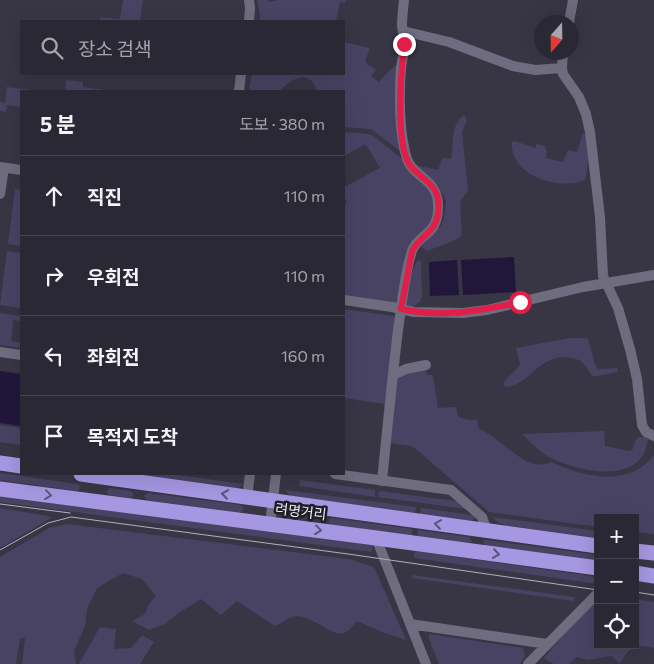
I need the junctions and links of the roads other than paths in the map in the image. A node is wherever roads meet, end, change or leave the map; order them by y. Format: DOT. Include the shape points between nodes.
graph roads {
  1 [pos="249,0"];
  2 [pos="404,0"];
  3 [pos="572,0"];
  4 [pos="570,15"];
  5 [pos="249,20"];
  6 [pos="403,31"];
  7 [pos="562,60"];
  8 [pos="562,68"];
  9 [pos="241,75"];
  10 [pos="239,90"];
  11 [pos="2,167"];
  12 [pos="20,170"];
  13 [pos="0,194"];
  14 [pos="654,275"];
  15 [pos="606,283"];
  16 [pos="345,300"];
  17 [pos="401,309"];
  18 [pos="0,352"];
  19 [pos="20,355"];
  20 [pos="426,365"];
  21 [pos="393,375"];
  22 [pos="654,436"];
  23 [pos="0,464"];
  24 [pos="20,466"];
  25 [pos="88,475"];
  26 [pos="250,475"];
  27 [pos="276,475"];
  28 [pos="342,475"];
  29 [pos="382,481"];
  30 [pos="0,489"];
  31 [pos="248,498"];
  32 [pos="272,501"];
  33 [pos="270,524"];
  34 [pos="486,530"];
  35 [pos="376,538"];
  36 [pos="594,545"];
  37 [pos="639,551"];
  38 [pos="654,553"];
  39 [pos="594,567"];
  40 [pos="639,574"];
  41 [pos="654,576"];
  42 [pos="594,597"];
  43 [pos="410,624"];
  44 [pos="547,644"];
  45 [pos="426,664"];
  46 [pos="528,664"];
  1 -- 5 [label="street"];
  2 -- 6 [label="street"];
  3 -- 4 [label="street"];
  6 -- 8 [label="street" via="449,42 513,66 534,70"];
  6 -- 17 [label="street" via="401,110 405,153 408,162 430,182 436,193 438,215 431,231 412,251"];
  7 -- 8 [label="street"];
  8 -- 15 [label="street" via="566,80 579,97 590,132"];
  9 -- 10 [label="street"];
  11 -- 12 [label="street"];
  11 -- 13 [label="street"];
  14 -- 15 [label="street"];
  15 -- 17 [label="street" via="487,310 424,313"];
  15 -- 22 [label="street" via="618,308 630,349 642,425"];
  16 -- 17 [label="street"];
  17 -- 21 [label="street"];
  18 -- 19 [label="street"];
  20 -- 21 [label="street"];
  21 -- 29 [label="street"];
  23 -- 24 [label="highway"];
  31 -- 25 [label="highway, 려명거리, one-way"];
  26 -- 31 [label="street"];
  27 -- 32 [label="street"];
  28 -- 29 [label="street"];
  29 -- 34 [label="street" via="451,490 482,517"];
  30 -- 33 [label="highway, 려명거리, one-way"];
  31 -- 32 [label="highway, 려명거리"];
  32 -- 33 [label="street"];
  34 -- 32 [label="highway, 려명거리, one-way"];
  33 -- 35 [label="highway, 려명거리, one-way"];
  34 -- 36 [label="highway, 려명거리"];
  35 -- 39 [label="highway, 려명거리, one-way"];
  35 -- 43 [label="street"];
  37 -- 38 [label="highway"];
  40 -- 41 [label="highway"];
  42 -- 44 [label="street"];
  43 -- 44 [label="street"];
  43 -- 45 [label="street"];
  44 -- 46 [label="street"];
}
